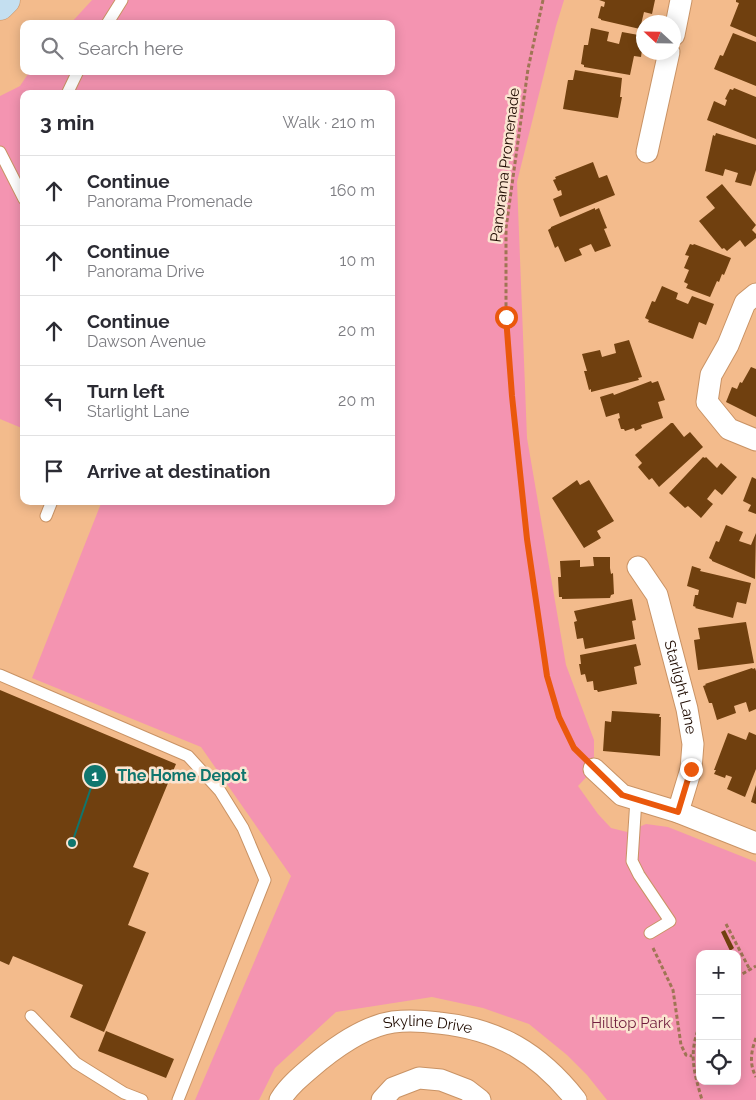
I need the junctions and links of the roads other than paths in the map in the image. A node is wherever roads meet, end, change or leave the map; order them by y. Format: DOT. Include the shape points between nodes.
graph roads {
  1 [pos="6,0"];
  2 [pos="122,0"];
  3 [pos="681,0"];
  4 [pos="0,6"];
  5 [pos="678,15"];
  6 [pos="110,20"];
  7 [pos="667,60"];
  8 [pos="76,75"];
  9 [pos="69,90"];
  10 [pos="0,152"];
  11 [pos="647,152"];
  12 [pos="20,186"];
  13 [pos="756,294"];
  14 [pos="756,440"];
  15 [pos="50,505"];
  16 [pos="46,516"];
  17 [pos="638,567"];
  18 [pos="0,675"];
  19 [pos="594,769"];
  20 [pos="629,797"];
  21 [pos="678,812"];
  22 [pos="756,843"];
  23 [pos="650,933"];
  24 [pos="32,1016"];
  25 [pos="122,1096"];
  26 [pos="142,1100"];
  27 [pos="178,1100"];
  28 [pos="280,1100"];
  29 [pos="382,1100"];
  30 [pos="480,1100"];
  31 [pos="576,1100"];
  1 -- 4 [label="street"];
  2 -- 6 [label="lane"];
  3 -- 5 [label="street"];
  7 -- 11 [label="street"];
  8 -- 9 [label="lane"];
  10 -- 12 [label="lane"];
  13 -- 14 [label="street" via="745,303 728,345 710,376 708,402 729,429"];
  15 -- 16 [label="lane"];
  17 -- 21 [label="street, Starlight Lane" via="657,595 692,736 691,769"];
  18 -- 27 [label="lane" via="188,756 220,791 243,828 264,880"];
  19 -- 20 [label="street"];
  20 -- 21 [label="street"];
  20 -- 23 [label="lane" via="632,861 670,921"];
  21 -- 22 [label="street"];
  24 -- 25 [label="lane" via="76,1063"];
  25 -- 26 [label="lane"];
  28 -- 31 [label="street, Skyline Drive" via="305,1072 337,1046 363,1032 393,1022 424,1021 484,1031 515,1044 544,1065"];
  29 -- 30 [label="street" via="393,1088 419,1078 441,1080 468,1090"];
}
